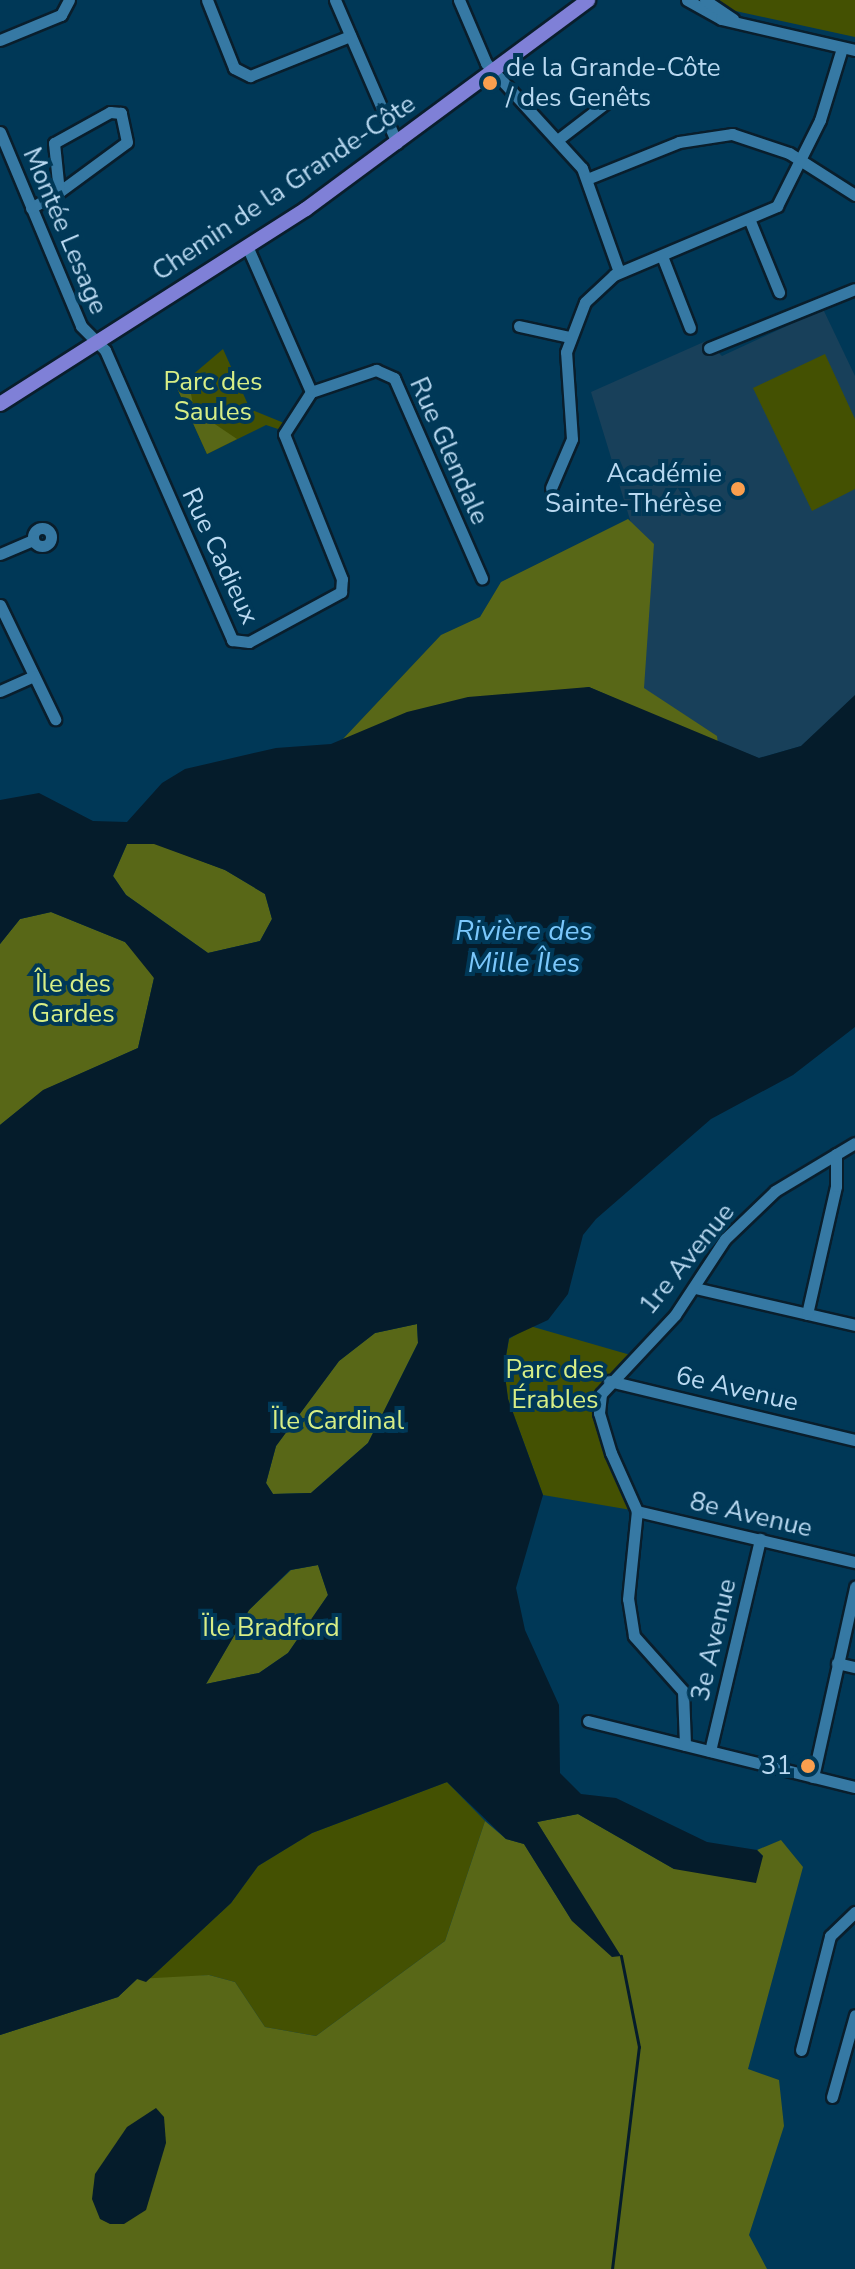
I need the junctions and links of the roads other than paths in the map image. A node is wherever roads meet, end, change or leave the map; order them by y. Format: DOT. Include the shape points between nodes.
graph roads {
  1 [pos="69,0"];
  2 [pos="207,0"];
  3 [pos="335,0"];
  4 [pos="459,0"];
  5 [pos="588,0"];
  6 [pos="686,0"];
  7 [pos="705,0"];
  8 [pos="744,25"];
  9 [pos="350,36"];
  10 [pos="0,40"];
  11 [pos="842,48"];
  12 [pos="855,50"];
  13 [pos="493,69"];
  14 [pos="607,102"];
  15 [pos="0,132"];
  16 [pos="560,138"];
  17 [pos="397,143"];
  18 [pos="800,163"];
  19 [pos="587,179"];
  20 [pos="59,192"];
  21 [pos="855,195"];
  22 [pos="31,208"];
  23 [pos="750,221"];
  24 [pos="247,246"];
  25 [pos="662,256"];
  26 [pos="619,272"];
  27 [pos="855,289"];
  28 [pos="779,292"];
  29 [pos="519,326"];
  30 [pos="690,328"];
  31 [pos="569,337"];
  32 [pos="96,343"];
  33 [pos="709,348"];
  34 [pos="311,392"];
  35 [pos="0,404"];
  36 [pos="551,488"];
  37 [pos="33,540"];
  38 [pos="0,554"];
  39 [pos="482,578"];
  40 [pos="0,605"];
  41 [pos="34,676"];
  42 [pos="0,691"];
  43 [pos="55,719"];
  44 [pos="855,1143"];
  45 [pos="836,1154"];
  46 [pos="695,1288"];
  47 [pos="807,1314"];
  48 [pos="855,1325"];
  49 [pos="609,1381"];
  50 [pos="855,1440"];
  51 [pos="637,1511"];
  52 [pos="760,1539"];
  53 [pos="855,1562"];
  54 [pos="855,1587"];
  55 [pos="837,1663"];
  56 [pos="855,1667"];
  57 [pos="588,1721"];
  58 [pos="685,1745"];
  59 [pos="710,1751"];
  60 [pos="813,1777"];
  61 [pos="852,1789"];
  62 [pos="855,1912"];
  63 [pos="855,2015"];
  64 [pos="801,2050"];
  65 [pos="832,2097"];
  1 -- 10 [label="street" via="61,15"];
  2 -- 9 [label="street" via="234,68 250,76"];
  3 -- 9 [label="street"];
  4 -- 13 [label="street"];
  5 -- 13 [label="main road, Chemin de la Grande-Côte"];
  6 -- 8 [label="street"];
  7 -- 8 [label="street"];
  8 -- 11 [label="street"];
  9 -- 17 [label="street"];
  11 -- 12 [label="street"];
  11 -- 18 [label="street"];
  13 -- 16 [label="street"];
  13 -- 17 [label="main road, Chemin de la Grande-Côte"];
  14 -- 16 [label="street"];
  15 -- 22 [label="street, Montée Lesage"];
  16 -- 19 [label="street"];
  17 -- 24 [label="main road, Chemin de la Grande-Côte"];
  18 -- 19 [label="street" via="754,138 718,134 658,149"];
  18 -- 21 [label="street"];
  18 -- 23 [label="street" via="780,203"];
  19 -- 26 [label="street"];
  20 -- 20 [label="street" via="127,142 121,113 110,112 54,143"];
  20 -- 22 [label="street"];
  22 -- 32 [label="street, Montée Lesage" via="85,334"];
  23 -- 25 [label="street"];
  23 -- 28 [label="street"];
  24 -- 32 [label="main road, Chemin de la Grande-Côte"];
  24 -- 34 [label="street"];
  25 -- 26 [label="street"];
  25 -- 30 [label="street"];
  26 -- 31 [label="street" via="591,294"];
  27 -- 33 [label="street"];
  29 -- 31 [label="street"];
  31 -- 36 [label="street" via="573,431"];
  32 -- 34 [label="street, Rue Cadieux" via="105,350 226,633 237,643 332,601 342,589 284,446 287,427"];
  32 -- 35 [label="main road, Chemin de la Grande-Côte"];
  34 -- 39 [label="street, Rue Glendale" via="376,370 392,376"];
  37 -- 38 [label="street"];
  40 -- 41 [label="street"];
  41 -- 42 [label="street"];
  41 -- 43 [label="street"];
  44 -- 45 [label="street, 1re Avenue"];
  45 -- 46 [label="street, 1re Avenue" via="775,1191 735,1229"];
  45 -- 47 [label="street" via="836,1186"];
  46 -- 47 [label="street"];
  46 -- 49 [label="street, 1re Avenue"];
  47 -- 48 [label="street"];
  49 -- 50 [label="street, 6e Avenue"];
  49 -- 51 [label="street" via="599,1413"];
  51 -- 52 [label="street, 8e Avenue"];
  51 -- 58 [label="street" via="628,1599 634,1636 683,1691"];
  52 -- 53 [label="street, 8e Avenue"];
  52 -- 59 [label="street, 3e Avenue"];
  54 -- 55 [label="street"];
  55 -- 56 [label="street"];
  55 -- 60 [label="street"];
  57 -- 58 [label="street"];
  58 -- 59 [label="street"];
  59 -- 60 [label="street"];
  60 -- 61 [label="street"];
  62 -- 64 [label="street" via="830,1936"];
  63 -- 65 [label="street"];
}
